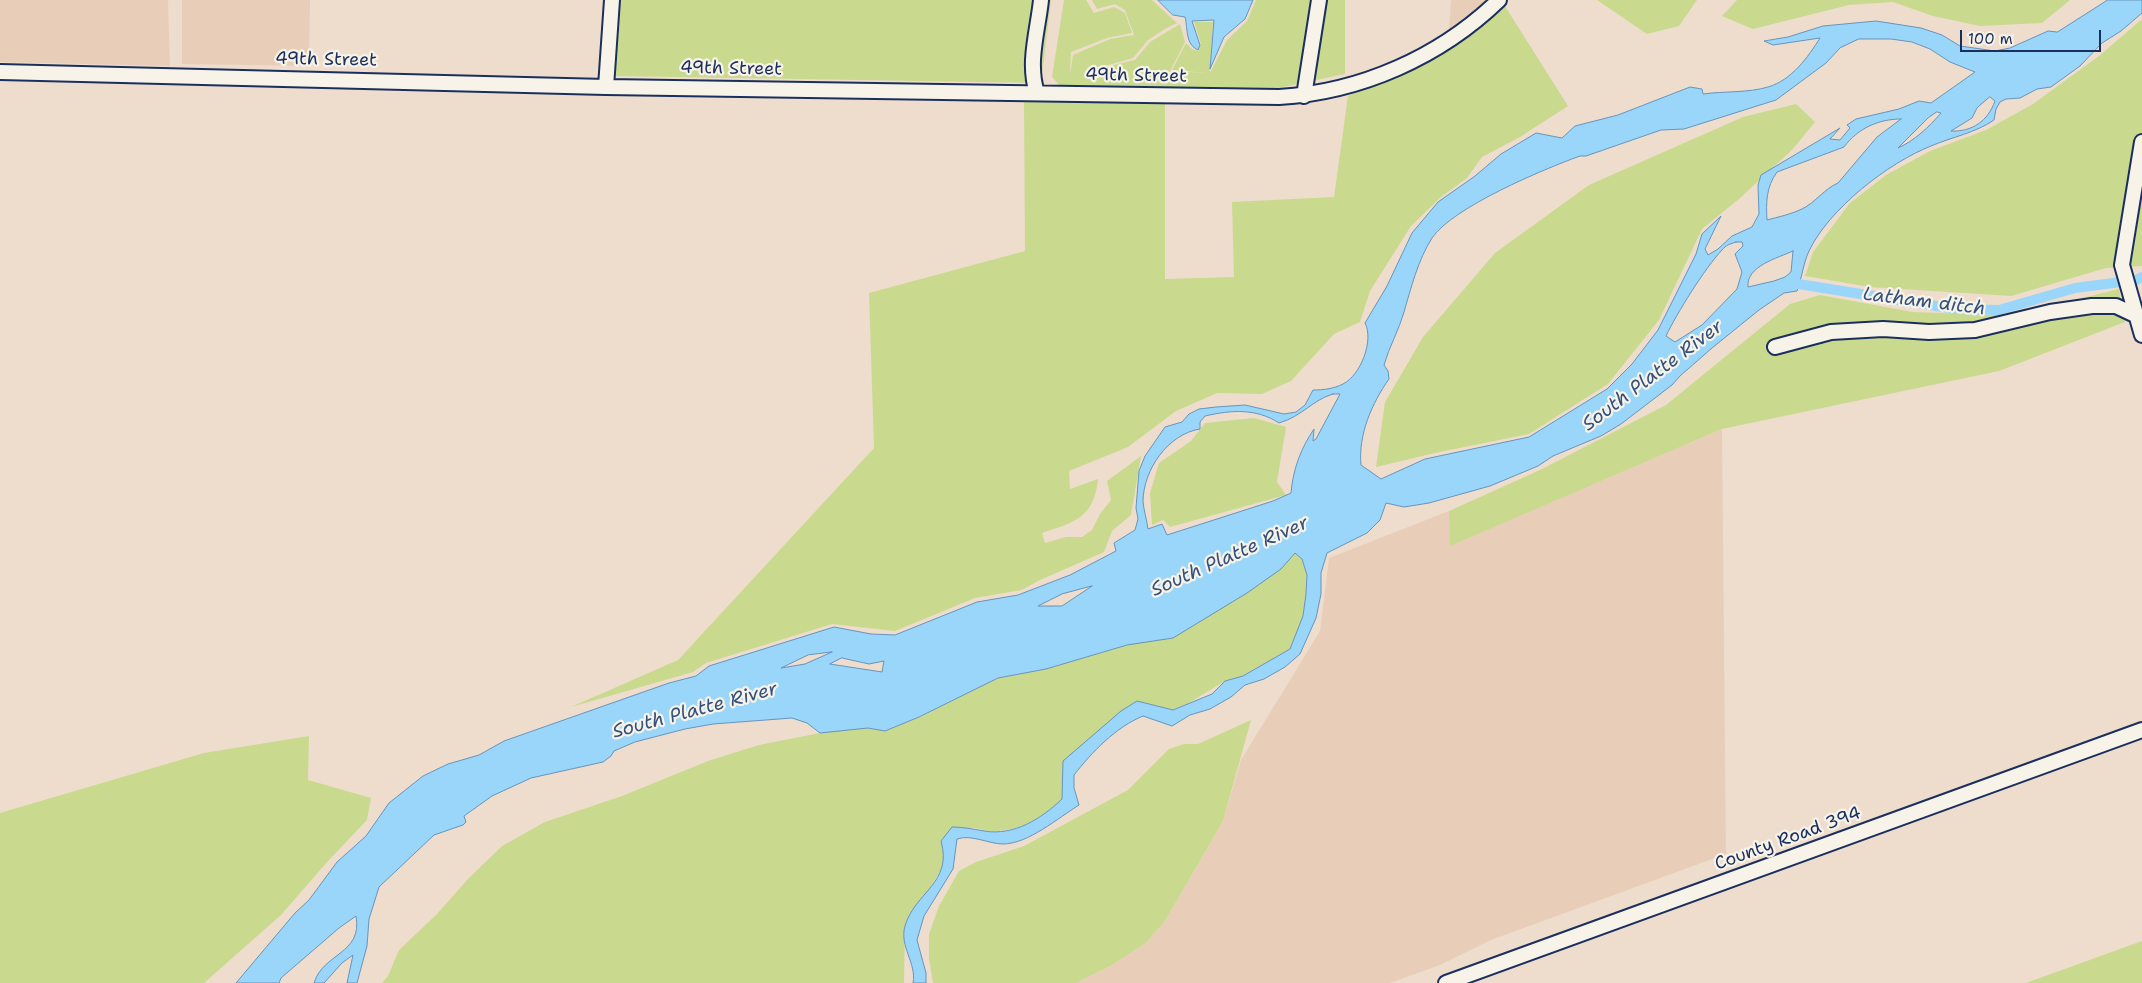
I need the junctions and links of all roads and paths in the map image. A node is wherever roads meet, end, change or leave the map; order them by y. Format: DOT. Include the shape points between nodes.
graph roads {
  1 [pos="612,0"];
  2 [pos="1040,0"];
  3 [pos="1319,0"];
  4 [pos="1499,0"];
  5 [pos="0,72"];
  6 [pos="606,87"];
  7 [pos="1037,92"];
  8 [pos="1304,96"];
  9 [pos="2142,142"];
  10 [pos="2134,308"];
  11 [pos="2142,335"];
  12 [pos="1775,347"];
  13 [pos="2142,730"];
  14 [pos="1446,983"];
  1 -- 6 [label="street"];
  2 -- 7 [label="street" via="1033,54"];
  3 -- 8 [label="street"];
  4 -- 8 [label="street, 49th Street" via="1431,51 1373,79"];
  5 -- 6 [label="street, 49th Street"];
  6 -- 7 [label="street, 49th Street"];
  7 -- 8 [label="street, 49th Street"];
  9 -- 10 [label="street" via="2122,265"];
  10 -- 11 [label="street"];
  10 -- 12 [label="street" via="2092,306 2050,312 1975,330 1831,332"];
  13 -- 14 [label="street, County Road 394"];
}
